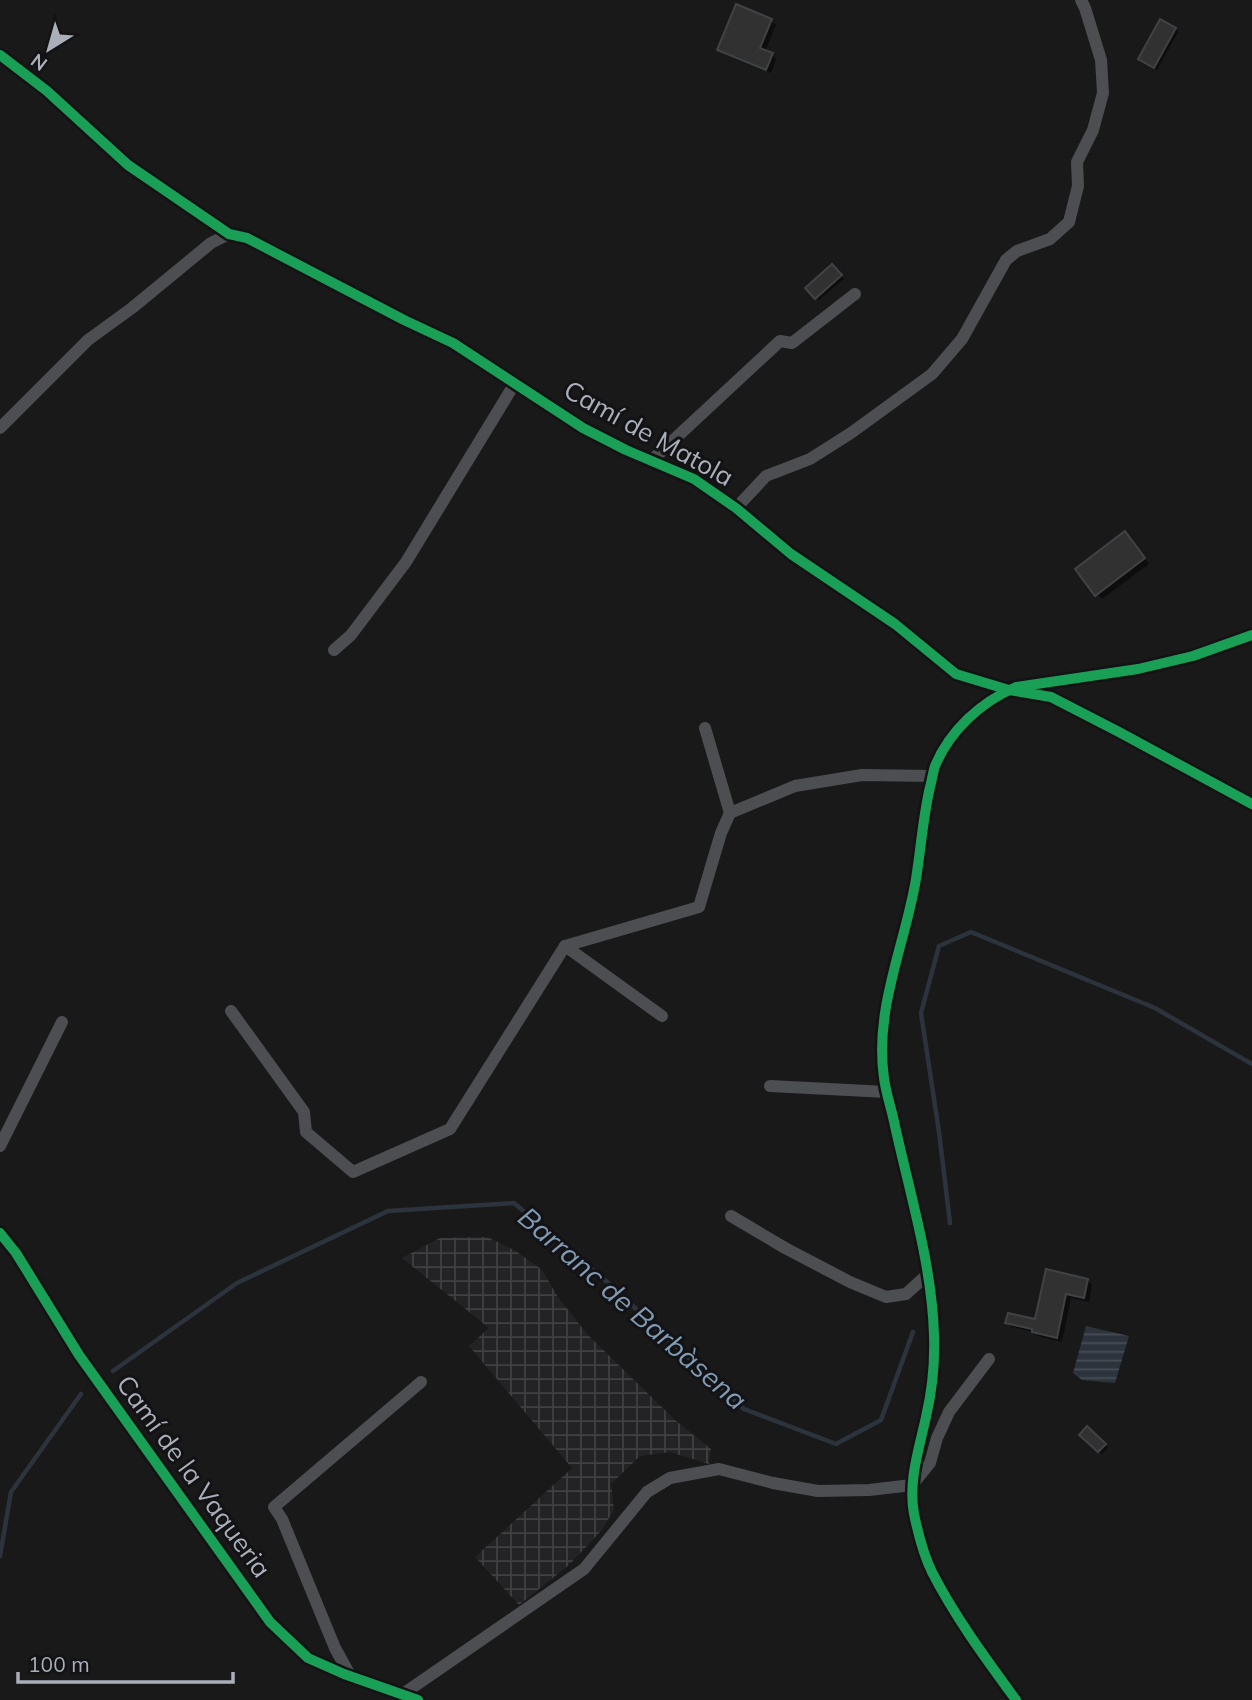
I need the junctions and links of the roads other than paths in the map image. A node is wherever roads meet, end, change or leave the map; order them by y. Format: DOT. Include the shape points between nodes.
graph roads {
  1 [pos="1081,0"];
  2 [pos="0,55"];
  3 [pos="229,234"];
  4 [pos="855,294"];
  5 [pos="515,383"];
  6 [pos="0,428"];
  7 [pos="652,460"];
  8 [pos="736,508"];
  9 [pos="1252,635"];
  10 [pos="334,650"];
  11 [pos="1009,690"];
  12 [pos="705,728"];
  13 [pos="933,776"];
  14 [pos="1252,804"];
  15 [pos="730,813"];
  16 [pos="565,946"];
  17 [pos="231,1011"];
  18 [pos="662,1016"];
  19 [pos="62,1021"];
  20 [pos="770,1086"];
  21 [pos="887,1091"];
  22 [pos="0,1146"];
  23 [pos="731,1216"];
  24 [pos="0,1233"];
  25 [pos="928,1274"];
  26 [pos="989,1359"];
  27 [pos="421,1382"];
  28 [pos="912,1485"];
  29 [pos="351,1677"];
  30 [pos="386,1694"];
  31 [pos="403,1694"];
  32 [pos="418,1700"];
  33 [pos="1016,1700"];
  1 -- 8 [label="street" via="1101,60 1103,93 1093,130 1077,162 1078,186 1069,222 1050,239 1006,260 962,339 932,374 810,459 766,476"];
  2 -- 3 [label="street, Camí de Matola" via="47,90 128,164"];
  3 -- 5 [label="street, Camí de Matola" via="247,238 453,343"];
  3 -- 6 [label="street" via="211,243 88,340"];
  4 -- 7 [label="street" via="792,343 780,341"];
  5 -- 7 [label="street, Camí de Matola" via="583,428"];
  5 -- 10 [label="street" via="406,562 351,635"];
  7 -- 8 [label="street, Camí de Matola" via="694,479"];
  8 -- 11 [label="street, Camí de Matola" via="791,554 895,624 956,674"];
  9 -- 11 [label="street" via="1193,656"];
  11 -- 13 [label="street" via="978,709 954,734"];
  11 -- 14 [label="street, Camí de Matola" via="1051,697"];
  12 -- 15 [label="street"];
  13 -- 15 [label="street" via="862,775 795,786"];
  13 -- 21 [label="street" via="916,880 886,1005"];
  15 -- 16 [label="street" via="699,907"];
  16 -- 17 [label="street" via="450,1129 354,1172 306,1132 304,1112"];
  16 -- 18 [label="street"];
  19 -- 22 [label="street"];
  20 -- 21 [label="street"];
  21 -- 25 [label="street"];
  23 -- 25 [label="street" via="850,1282 887,1297 906,1294"];
  24 -- 29 [label="street, Camí de la Vaqueria" via="79,1355 270,1622 308,1658"];
  25 -- 28 [label="street" via="934,1336 932,1381"];
  26 -- 28 [label="street" via="949,1412 930,1463"];
  27 -- 29 [label="street" via="275,1507"];
  28 -- 31 [label="street" via="818,1491 719,1469 670,1478 647,1492 584,1569"];
  28 -- 33 [label="street" via="914,1512 931,1570"];
  29 -- 30 [label="street, Camí de la Vaqueria"];
  30 -- 31 [label="street, Camí de la Vaqueria"];
  31 -- 32 [label="street, Camí de la Vaqueria"];
}
